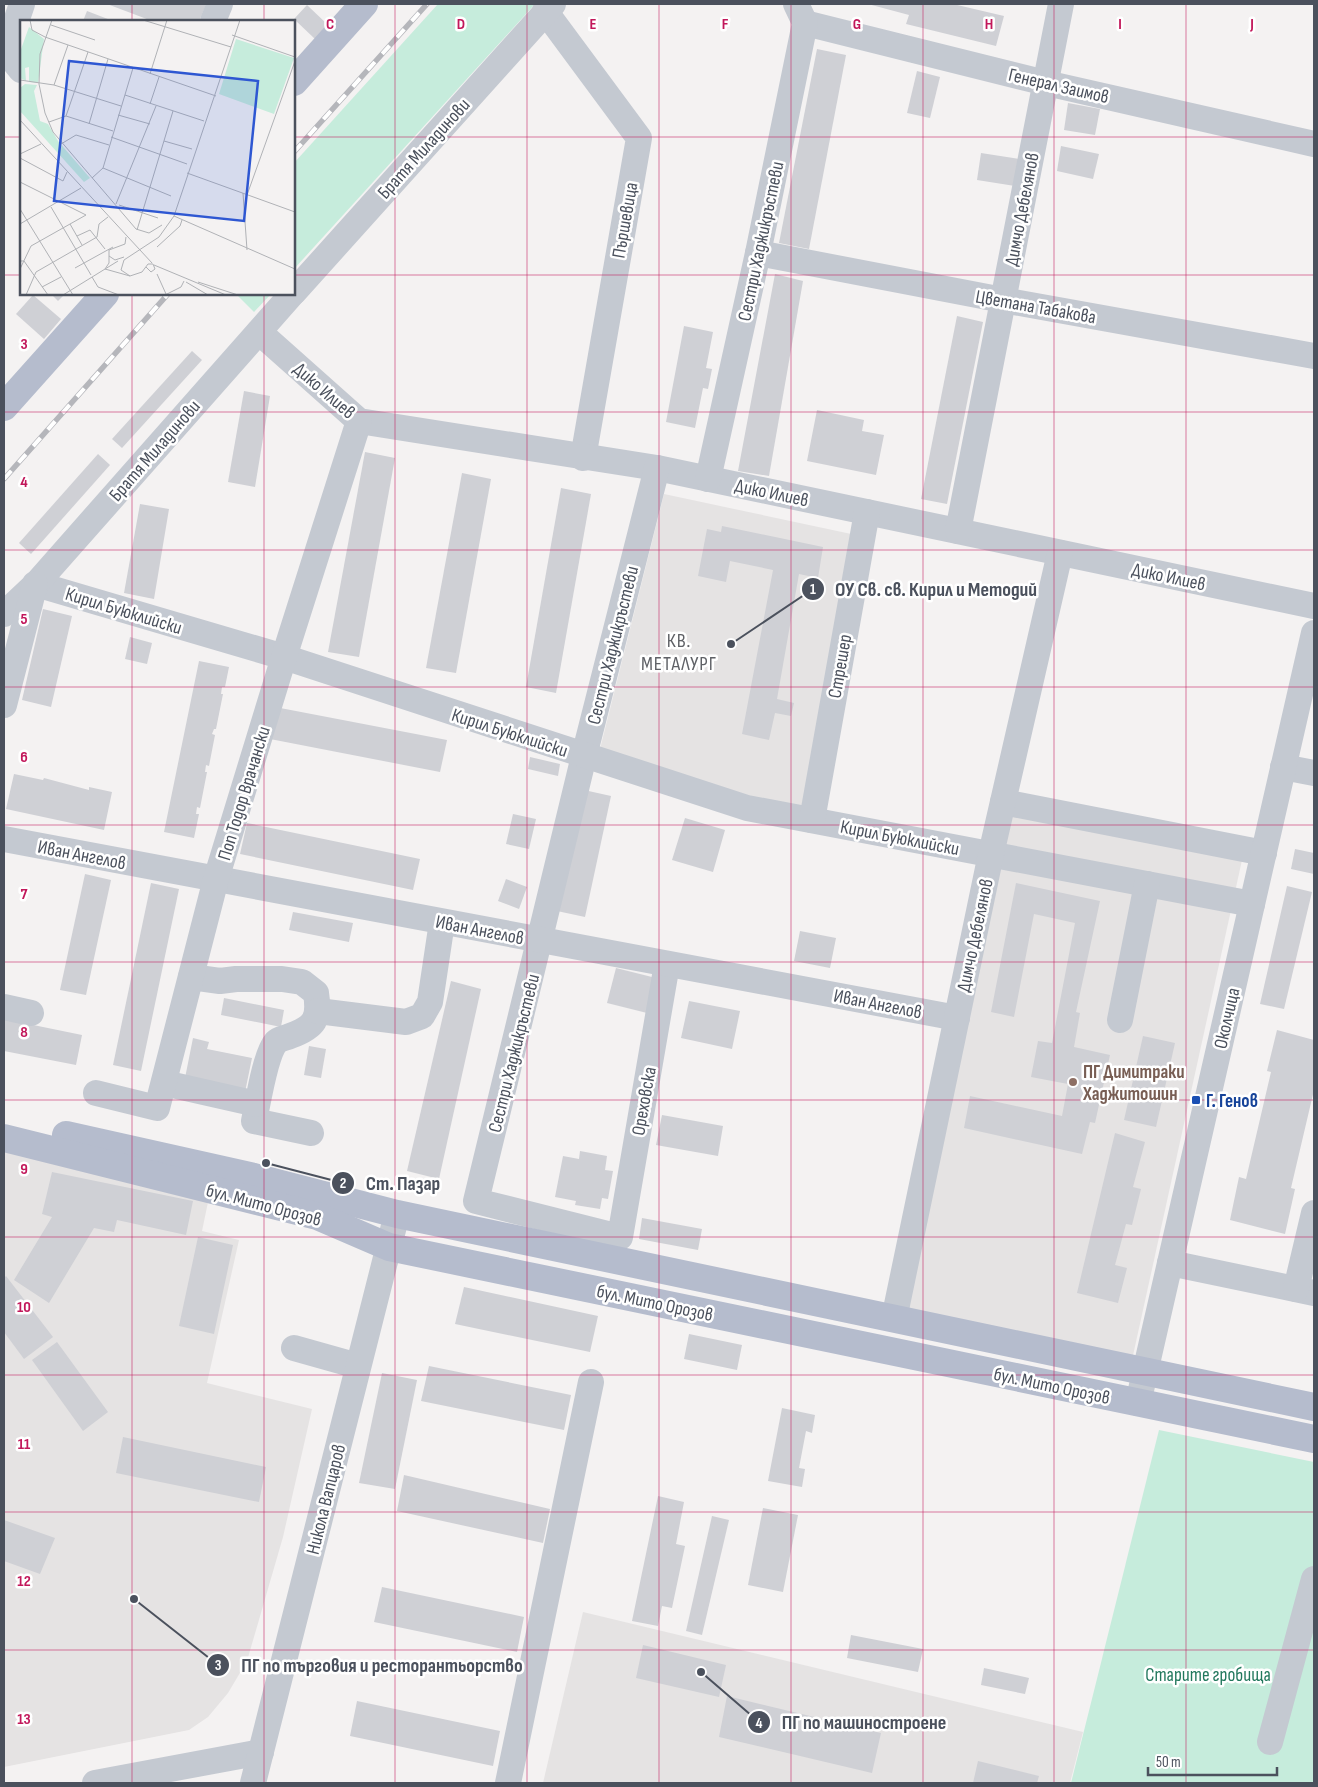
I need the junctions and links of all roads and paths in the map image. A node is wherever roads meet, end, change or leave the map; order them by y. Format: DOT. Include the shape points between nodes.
graph roads {
  1 [pos="22,4"];
  2 [pos="220,4"];
  3 [pos="364,4"];
  4 [pos="1061,4"];
  5 [pos="549,8"];
  6 [pos="800,13"];
  7 [pos="213,20"];
  8 [pos="9,57"];
  9 [pos="295,81"];
  10 [pos="1046,83"];
  11 [pos="1314,144"];
  12 [pos="758,253"];
  13 [pos="295,291"];
  14 [pos="104,295"];
  15 [pos="291,295"];
  16 [pos="1003,300"];
  17 [pos="258,332"];
  18 [pos="1314,356"];
  19 [pos="4,407"];
  20 [pos="359,421"];
  21 [pos="583,458"];
  22 [pos="657,468"];
  23 [pos="708,479"];
  24 [pos="867,512"];
  25 [pos="958,532"];
  26 [pos="1060,553"];
  27 [pos="36,584"];
  28 [pos="1314,606"];
  29 [pos="4,614"];
  30 [pos="1314,633"];
  31 [pos="284,657"];
  32 [pos="4,705"];
  33 [pos="584,756"];
  34 [pos="1284,767"];
  35 [pos="1314,773"];
  36 [pos="1003,802"];
  37 [pos="812,820"];
  38 [pos="4,839"];
  39 [pos="1264,853"];
  40 [pos="991,854"];
  41 [pos="216,879"];
  42 [pos="1147,884"];
  43 [pos="1252,904"];
  44 [pos="442,922"];
  45 [pos="540,940"];
  46 [pos="667,964"];
  47 [pos="191,977"];
  48 [pos="4,1007"];
  49 [pos="318,1011"];
  50 [pos="31,1013"];
  51 [pos="957,1018"];
  52 [pos="1120,1020"];
  53 [pos="164,1083"];
  54 [pos="96,1093"];
  55 [pos="257,1104"];
  56 [pos="4,1120"];
  57 [pos="310,1133"];
  58 [pos="4,1138"];
  59 [pos="1314,1213"];
  60 [pos="396,1214"];
  61 [pos="620,1237"];
  62 [pos="389,1247"];
  63 [pos="1170,1263"];
  64 [pos="1305,1291"];
  65 [pos="894,1319"];
  66 [pos="294,1348"];
  67 [pos="358,1366"];
  68 [pos="1145,1372"];
  69 [pos="591,1382"];
  70 [pos="1138,1402"];
  71 [pos="1314,1407"];
  72 [pos="1314,1439"];
  73 [pos="1314,1579"];
  74 [pos="1270,1742"];
  75 [pos="261,1752"];
  76 [pos="95,1783"];
  77 [pos="253,1783"];
  78 [pos="508,1783"];
  1 -- 8 [label="street"];
  2 -- 7 [label="street"];
  3 -- 9 [label="main road"];
  4 -- 10 [label="street, Димчо Дебелянов"];
  5 -- 13 [label="street, Братя Миладинови"];
  5 -- 21 [label="street, Пършевица" via="639,138"];
  6 -- 10 [label="street, Генерал Заимов"];
  6 -- 12 [label="street, Сестри Хаджикръстеви"];
  10 -- 11 [label="street, Генерал Заимов"];
  10 -- 16 [label="street, Димчо Дебелянов"];
  12 -- 16 [label="street, Цветана Табакова"];
  12 -- 23 [label="street, Сестри Хаджикръстеви"];
  14 -- 19 [label="main road"];
  15 -- 17 [label="street, Братя Миладинови"];
  16 -- 18 [label="street, Цветана Табакова"];
  16 -- 25 [label="street, Димчо Дебелянов"];
  17 -- 20 [label="street, Дико Илиев"];
  17 -- 27 [label="street, Братя Миладинови"];
  20 -- 21 [label="street, Дико Илиев"];
  20 -- 31 [label="street, Поп Тодор Врачански"];
  21 -- 22 [label="street, Дико Илиев"];
  22 -- 23 [label="street, Дико Илиев"];
  22 -- 33 [label="street, Сестри Хаджикръстеви"];
  23 -- 24 [label="street, Дико Илиев"];
  24 -- 25 [label="street, Дико Илиев"];
  24 -- 37 [label="street, Стрешер"];
  25 -- 26 [label="street, Дико Илиев"];
  26 -- 28 [label="street, Дико Илиев"];
  26 -- 36 [label="street, Димчо Дебелянов"];
  27 -- 29 [label="street, Братя Миладинови"];
  27 -- 31 [label="street, Кирил Буюклийски"];
  27 -- 32 [label="street, Братя Миладинови"];
  30 -- 34 [label="street, Околчица"];
  31 -- 33 [label="street, Кирил Буюклийски"];
  31 -- 41 [label="street, Поп Тодор Врачански"];
  33 -- 37 [label="street, Кирил Буюклийски" via="747,808"];
  33 -- 45 [label="street, Сестри Хаджикръстеви"];
  34 -- 35 [label="street"];
  34 -- 39 [label="street, Околчица"];
  36 -- 39 [label="street"];
  36 -- 40 [label="street, Димчо Дебелянов"];
  37 -- 40 [label="street, Кирил Буюклийски"];
  38 -- 41 [label="street, Иван Ангелов"];
  39 -- 43 [label="street, Околчица"];
  40 -- 42 [label="street, Кирил Буюклийски"];
  40 -- 51 [label="street, Димчо Дебелянов"];
  41 -- 44 [label="street, Иван Ангелов"];
  41 -- 47 [label="street, Поп Тодор Врачански"];
  42 -- 43 [label="street, Кирил Буюклийски"];
  42 -- 52 [label="street"];
  43 -- 63 [label="street, Околчица"];
  44 -- 45 [label="street, Иван Ангелов"];
  44 -- 49 [label="street" via="430,1002 422,1016 406,1022"];
  45 -- 46 [label="street, Иван Ангелов"];
  45 -- 61 [label="street, Сестри Хаджикръстеви" via="476,1201"];
  46 -- 51 [label="street, Иван Ангелов"];
  46 -- 61 [label="street, Ореховска"];
  47 -- 49 [label="street" via="220,981 282,979 302,982 316,993"];
  47 -- 53 [label="street, Поп Тодор Врачански"];
  48 -- 50 [label="street"];
  49 -- 55 [label="street" via="306,1030 277,1041 270,1053"];
  51 -- 65 [label="street, Димчо Дебелянов"];
  53 -- 54 [label="street, Поп Тодор Врачански" via="157,1108"];
  53 -- 55 [label="street"];
  55 -- 57 [label="street" via="254,1121"];
  56 -- 60 [label="main road, бул. Мито Орозов" via="254,1177"];
  58 -- 62 [label="main road, бул. Мито Орозов" via="317,1216"];
  59 -- 64 [label="street"];
  60 -- 62 [label="street, Никола Вапцаров"];
  60 -- 65 [label="main road, бул. Мито Орозов"];
  62 -- 67 [label="street, Никола Вапцаров"];
  62 -- 70 [label="main road, бул. Мито Орозов"];
  63 -- 64 [label="street"];
  63 -- 68 [label="street, Околчица"];
  65 -- 68 [label="main road, бул. Мито Орозов"];
  66 -- 67 [label="street"];
  67 -- 75 [label="street, Никола Вапцаров"];
  68 -- 70 [label="street, Околчица"];
  68 -- 71 [label="main road, бул. Мито Орозов"];
  69 -- 78 [label="street"];
  70 -- 72 [label="main road, бул. Мито Орозов"];
  73 -- 74 [label="street"];
  75 -- 76 [label="street"];
  75 -- 77 [label="street, Никола Вапцаров"];
}
